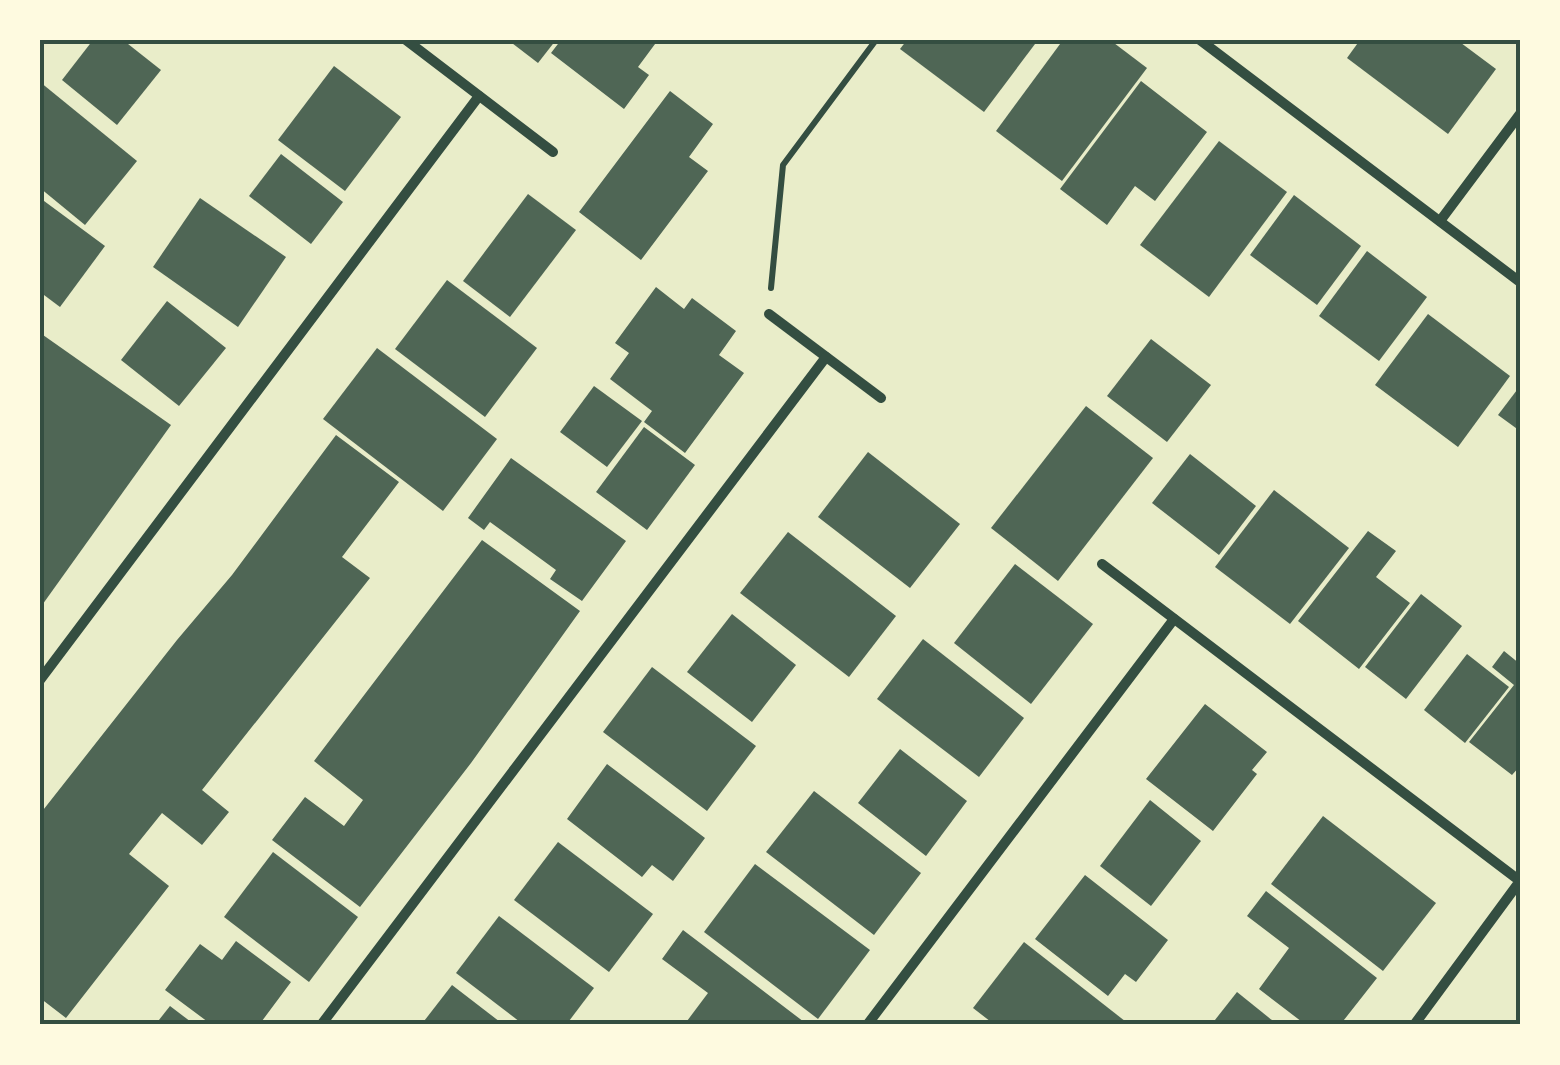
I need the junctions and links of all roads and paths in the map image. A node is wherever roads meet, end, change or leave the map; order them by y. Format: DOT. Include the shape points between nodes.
graph roads {
  1 [pos="406,40"];
  2 [pos="876,40"];
  3 [pos="1200,40"];
  4 [pos="480,96"];
  5 [pos="1520,114"];
  6 [pos="553,152"];
  7 [pos="1440,221"];
  8 [pos="1520,282"];
  9 [pos="769,314"];
  10 [pos="826,357"];
  11 [pos="881,398"];
  12 [pos="1102,564"];
  13 [pos="1174,619"];
  14 [pos="40,680"];
  15 [pos="1520,881"];
  16 [pos="321,1025"];
  17 [pos="867,1025"];
  18 [pos="1414,1025"];
  1 -- 4 [label="street"];
  2 -- 9 [label="path" via="783,165"];
  3 -- 7 [label="street"];
  4 -- 6 [label="street"];
  4 -- 14 [label="street"];
  5 -- 7 [label="street"];
  7 -- 8 [label="street"];
  9 -- 10 [label="street"];
  10 -- 11 [label="street"];
  10 -- 16 [label="street"];
  12 -- 13 [label="street"];
  13 -- 15 [label="street"];
  13 -- 17 [label="street"];
  15 -- 18 [label="street"];
}
